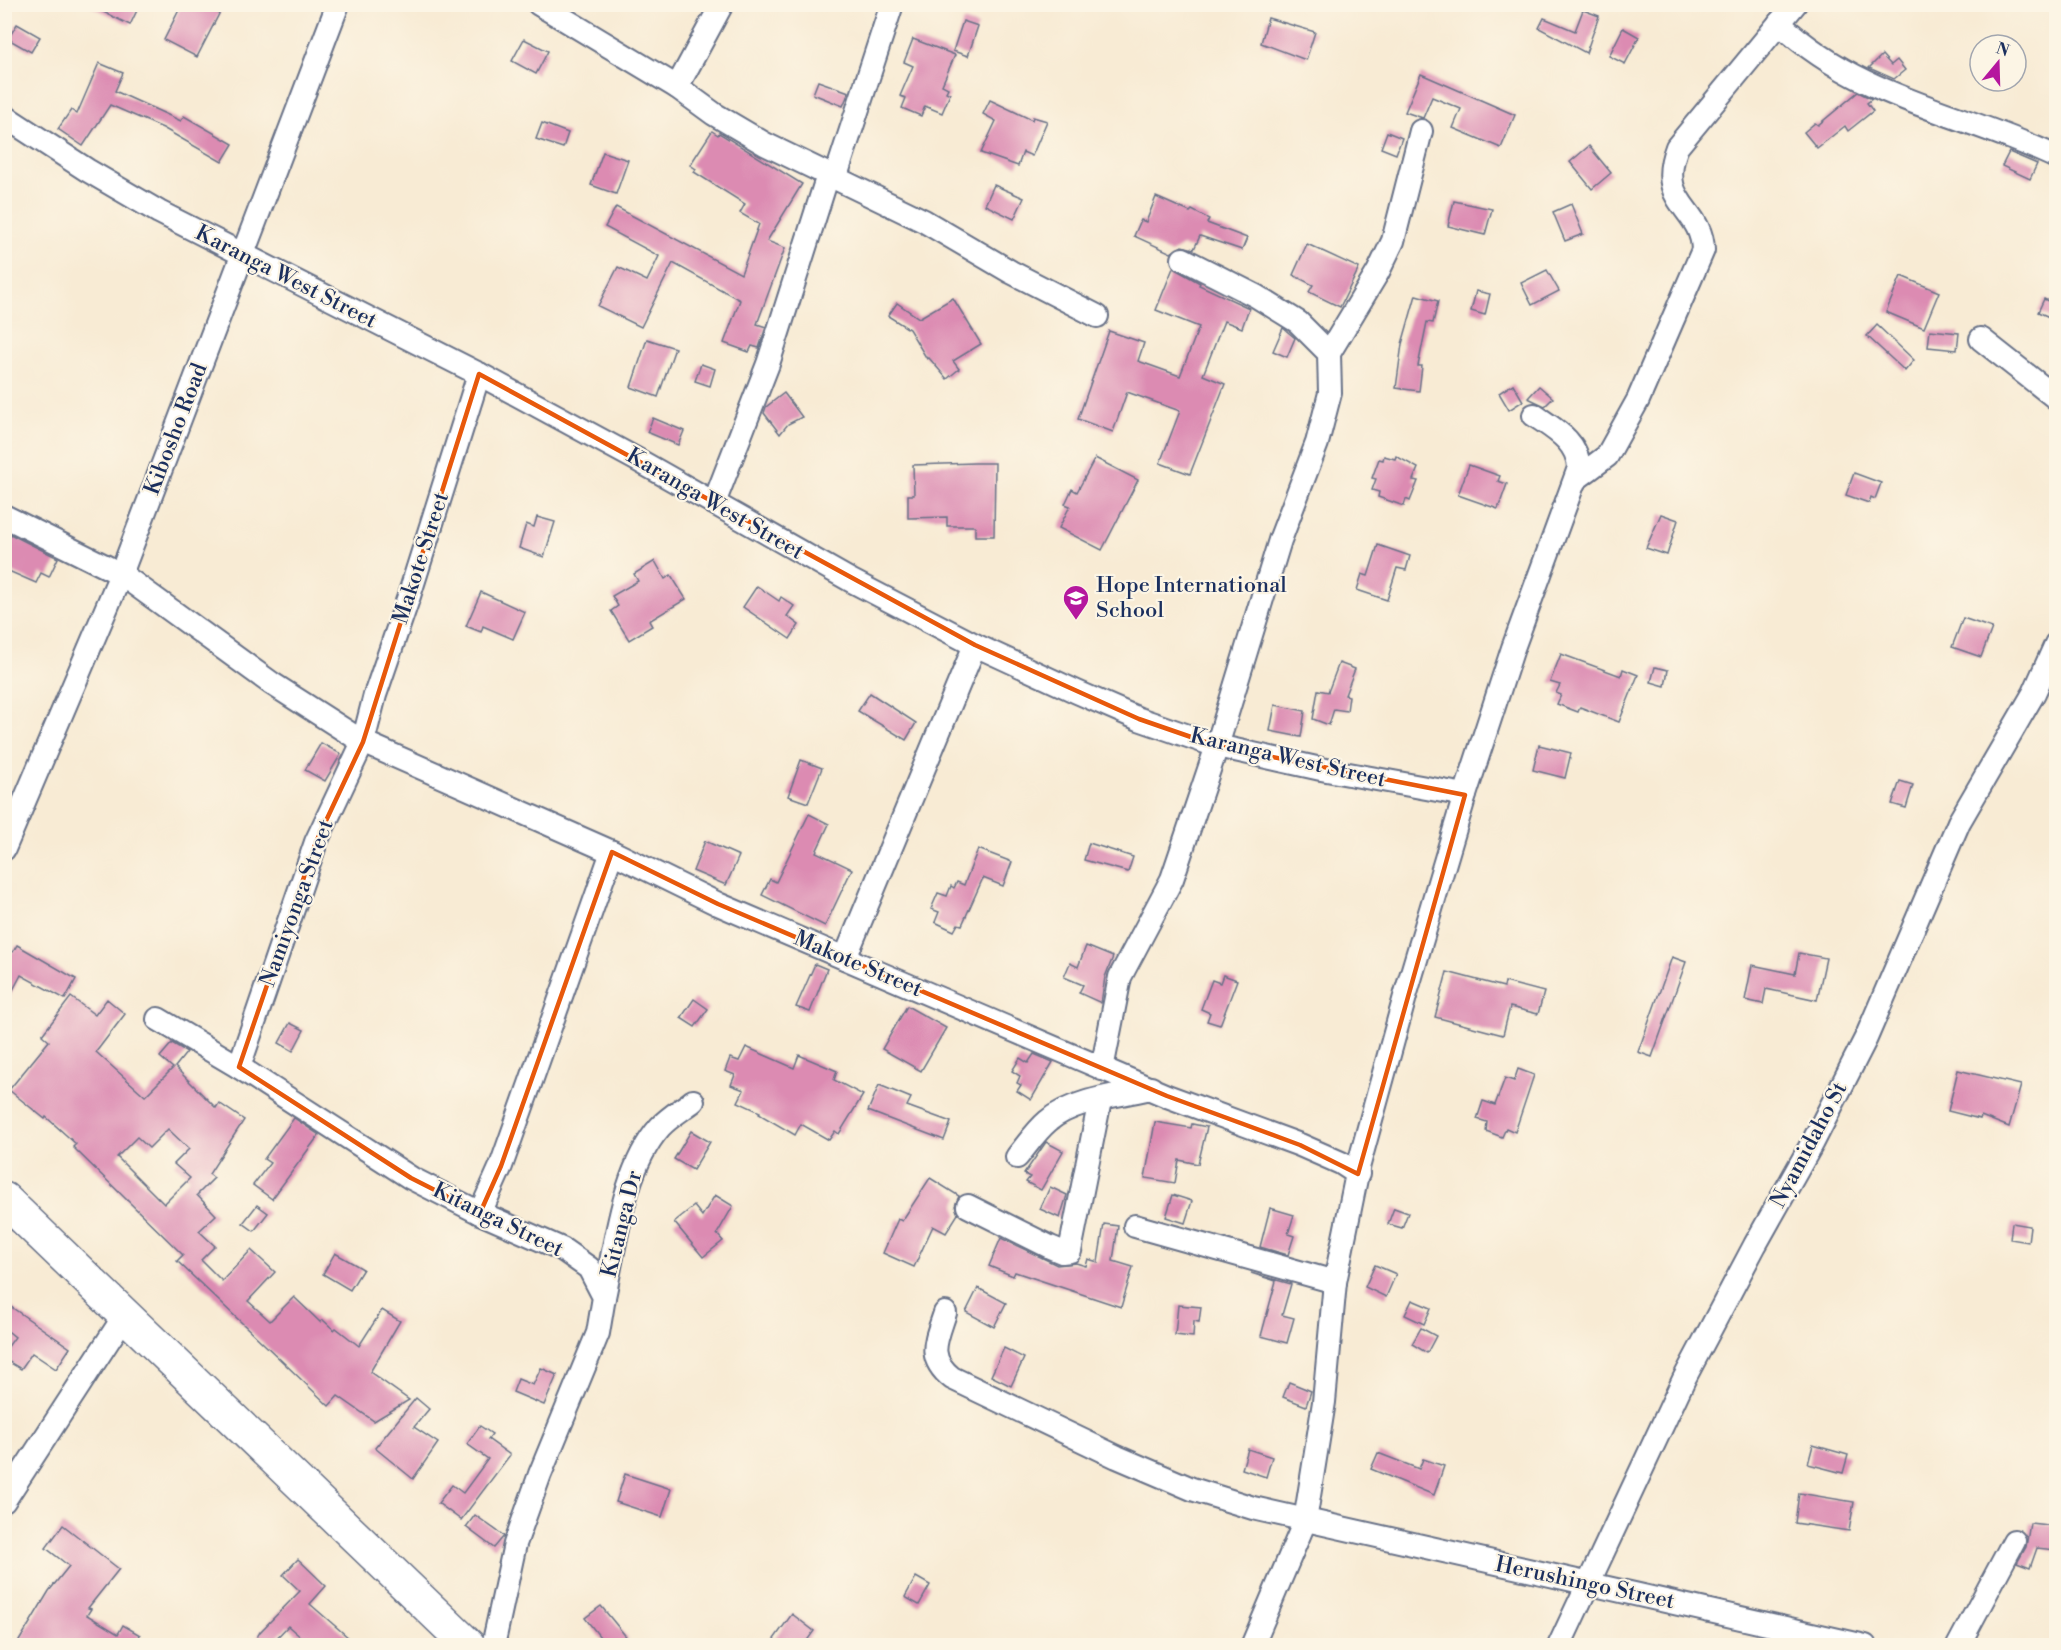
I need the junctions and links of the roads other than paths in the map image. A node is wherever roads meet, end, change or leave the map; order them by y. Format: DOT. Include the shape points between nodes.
graph roads {
  1 [pos="338,4"];
  2 [pos="342,4"];
  3 [pos="539,4"];
  4 [pos="722,4"];
  5 [pos="892,4"];
  6 [pos="1795,4"];
  7 [pos="1779,23"];
  8 [pos="320,50"];
  9 [pos="677,87"];
  10 [pos="4,116"];
  11 [pos="1421,131"];
  12 [pos="2056,157"];
  13 [pos="832,177"];
  14 [pos="245,254"];
  15 [pos="1183,259"];
  16 [pos="1097,316"];
  17 [pos="1981,339"];
  18 [pos="1329,352"];
  19 [pos="479,374"];
  20 [pos="2056,399"];
  21 [pos="1533,415"];
  22 [pos="1576,479"];
  23 [pos="714,503"];
  24 [pos="4,516"];
  25 [pos="120,574"];
  26 [pos="2056,644"];
  27 [pos="975,645"];
  28 [pos="363,742"];
  29 [pos="1217,746"];
  30 [pos="1465,795"];
  31 [pos="4,849"];
  32 [pos="612,852"];
  33 [pos="845,958"];
  34 [pos="158,1019"];
  35 [pos="240,1067"];
  36 [pos="1102,1069"];
  37 [pos="1151,1088"];
  38 [pos="1100,1100"];
  39 [pos="693,1101"];
  40 [pos="1017,1156"];
  41 [pos="1358,1174"];
  42 [pos="4,1199"];
  43 [pos="968,1206"];
  44 [pos="480,1213"];
  45 [pos="1135,1226"];
  46 [pos="1335,1282"];
  47 [pos="604,1298"];
  48 [pos="945,1313"];
  49 [pos="125,1315"];
  50 [pos="4,1501"];
  51 [pos="1305,1521"];
  52 [pos="2014,1541"];
  53 [pos="1589,1584"];
  54 [pos="1864,1645"];
  55 [pos="469,1646"];
  56 [pos="493,1646"];
  57 [pos="1252,1646"];
  58 [pos="1559,1646"];
  59 [pos="1958,1646"];
  1 -- 8 [label="street, Kibosho Road"];
  2 -- 8 [label="street"];
  3 -- 9 [label="street"];
  4 -- 9 [label="street"];
  5 -- 13 [label="street"];
  6 -- 7 [label="street"];
  7 -- 12 [label="street" via="1833,66 1894,95"];
  7 -- 22 [label="street" via="1677,147 1669,182 1702,238 1703,250 1638,400 1607,456"];
  8 -- 14 [label="street, Kibosho Road"];
  9 -- 13 [label="street" via="765,144"];
  10 -- 14 [label="street, Karanga West Street" via="159,212"];
  11 -- 18 [label="street" via="1393,241"];
  13 -- 16 [label="street" via="924,221"];
  13 -- 23 [label="street" via="768,364"];
  14 -- 19 [label="street, Karanga West Street"];
  14 -- 25 [label="street, Kibosho Road"];
  15 -- 18 [label="street" via="1298,322"];
  17 -- 20 [label="street"];
  18 -- 29 [label="street" via="1330,393 1317,443 1280,540"];
  19 -- 23 [label="street, Karanga West Street"];
  19 -- 28 [label="street, Makote Street"];
  21 -- 22 [label="street" via="1575,448 1579,468"];
  22 -- 30 [label="street" via="1513,648"];
  23 -- 27 [label="street, Karanga West Street"];
  24 -- 25 [label="street, Makote Street"];
  25 -- 28 [label="street, Makote Street"];
  25 -- 31 [label="street, Kibosho Road"];
  26 -- 53 [label="street, Nyamidaho St" via="2034,693 1959,822 1866,1038 1684,1379"];
  27 -- 29 [label="street, Karanga West Street" via="1139,719"];
  27 -- 33 [label="street"];
  28 -- 32 [label="street, Makote Street"];
  28 -- 35 [label="street, Namiyonga Street" via="316,842"];
  29 -- 30 [label="street, Karanga West Street"];
  29 -- 36 [label="street" via="1172,879 1120,977"];
  30 -- 41 [label="street"];
  32 -- 33 [label="street, Makote Street" via="718,904"];
  32 -- 44 [label="street" via="501,1166"];
  33 -- 36 [label="street, Makote Street"];
  34 -- 35 [label="street, Kitanga Street"];
  35 -- 44 [label="street, Kitanga Street" via="411,1178"];
  36 -- 37 [label="street, Makote Street"];
  37 -- 38 [label="street"];
  37 -- 41 [label="street, Makote Street" via="1300,1145"];
  38 -- 40 [label="street" via="1061,1112"];
  38 -- 43 [label="street" via="1070,1251 1050,1247"];
  39 -- 47 [label="street, Kitanga Dr" via="661,1125 641,1153 628,1188"];
  41 -- 46 [label="street"];
  42 -- 49 [label="highway"];
  44 -- 47 [label="street, Kitanga Street" via="562,1248 589,1268"];
  45 -- 46 [label="street"];
  46 -- 51 [label="street" via="1324,1402"];
  47 -- 56 [label="street" via="598,1333 514,1544"];
  48 -- 51 [label="street, Herushingo Street" via="934,1353 940,1368 952,1378 1192,1489"];
  49 -- 50 [label="street"];
  49 -- 55 [label="highway"];
  51 -- 53 [label="street, Herushingo Street"];
  51 -- 57 [label="street"];
  52 -- 59 [label="street"];
  53 -- 54 [label="street, Herushingo Street"];
  53 -- 58 [label="street, Nyamidaho St"];
}
